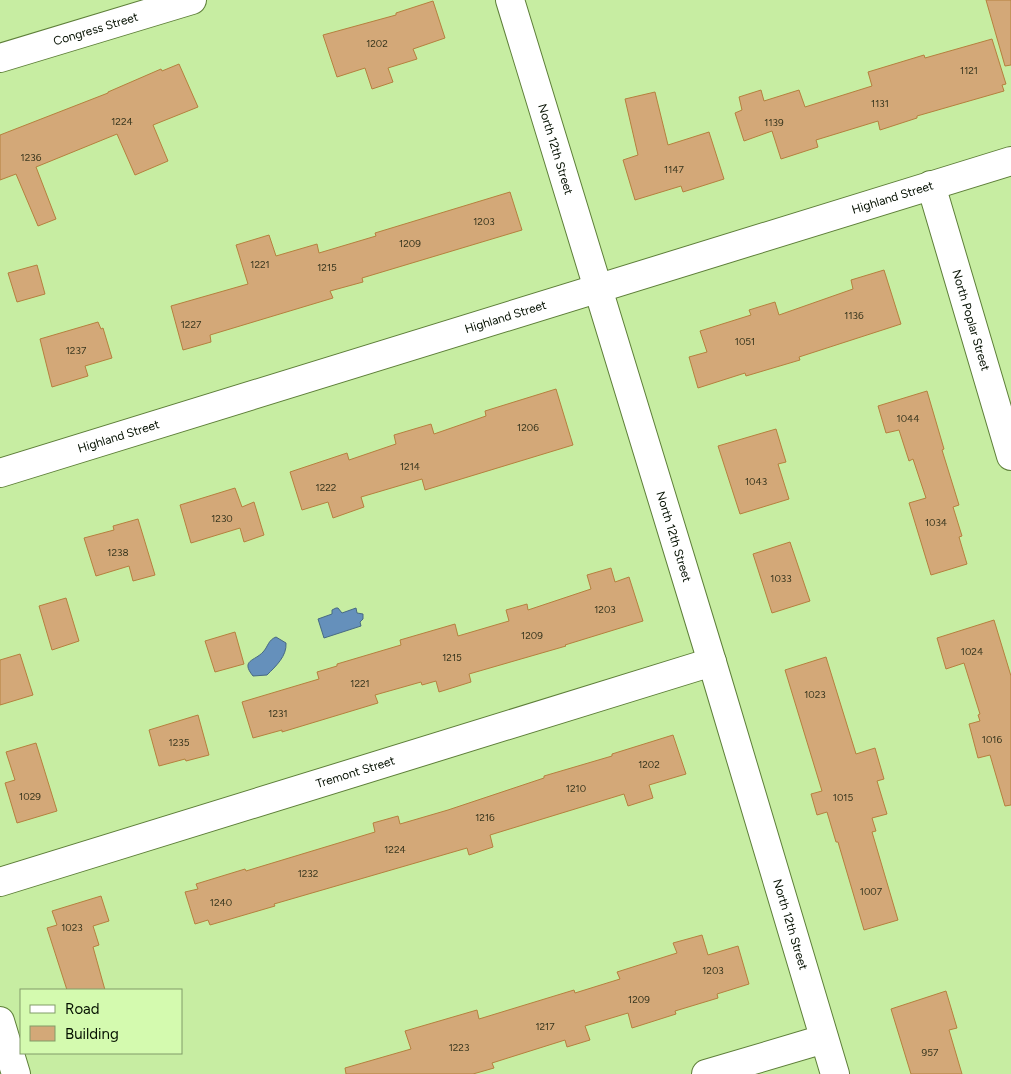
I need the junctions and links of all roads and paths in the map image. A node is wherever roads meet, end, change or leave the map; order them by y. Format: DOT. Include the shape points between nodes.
graph roads {
  1 [pos="192,0"];
  2 [pos="510,0"];
  3 [pos="0,58"];
  4 [pos="1011,161"];
  5 [pos="931,186"];
  6 [pos="598,289"];
  7 [pos="1011,456"];
  8 [pos="0,473"];
  9 [pos="712,662"];
  10 [pos="0,882"];
  11 [pos="0,1021"];
  12 [pos="824,1039"];
  13 [pos="16,1074"];
  14 [pos="706,1074"];
  15 [pos="834,1074"];
  1 -- 3 [label="street, Congress Street"];
  2 -- 6 [label="street, North 12th Street"];
  4 -- 5 [label="street, Highland Street"];
  5 -- 6 [label="street, Highland Street"];
  5 -- 7 [label="street, North Poplar Street"];
  6 -- 8 [label="street, Highland Street"];
  6 -- 9 [label="street, North 12th Street"];
  9 -- 10 [label="street, Tremont Street"];
  9 -- 12 [label="street, North 12th Street"];
  11 -- 13 [label="street"];
  12 -- 14 [label="street"];
  12 -- 15 [label="street, North 12th Street"];
}
